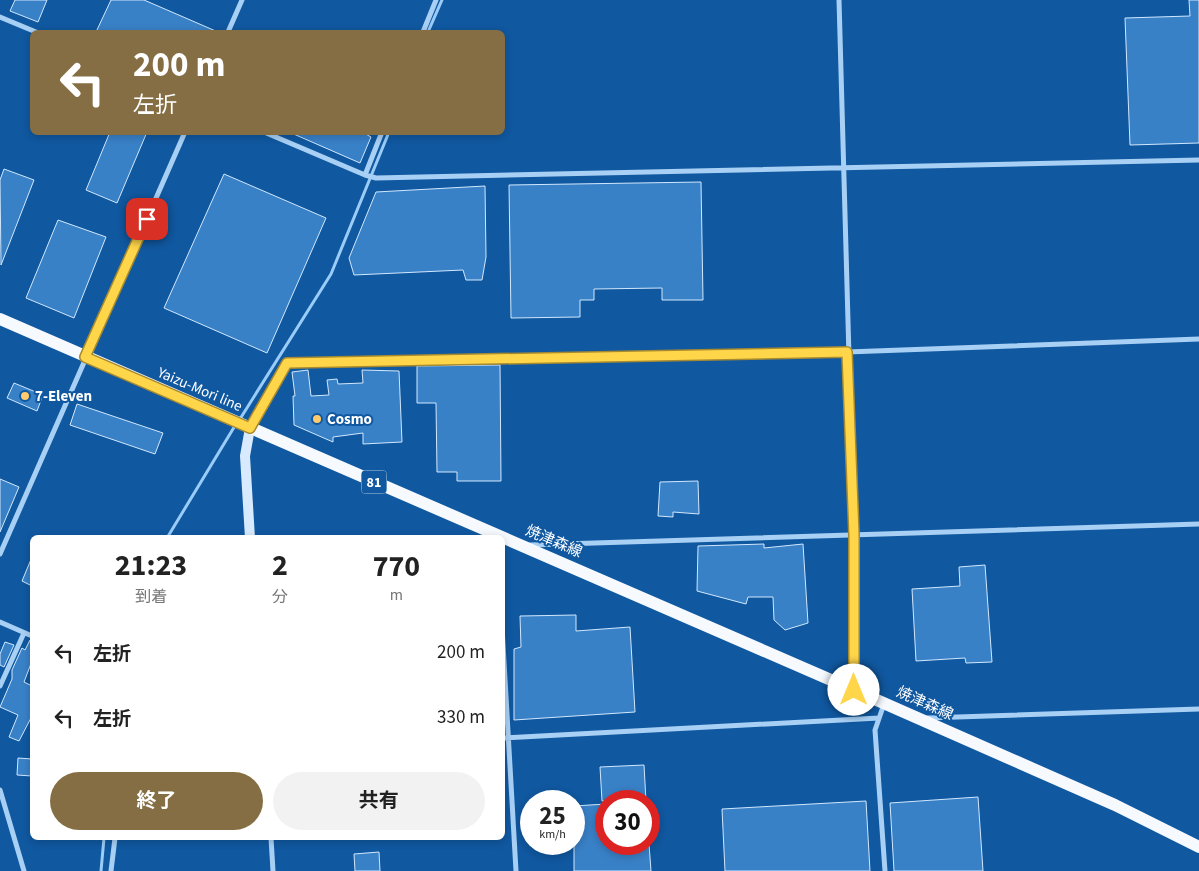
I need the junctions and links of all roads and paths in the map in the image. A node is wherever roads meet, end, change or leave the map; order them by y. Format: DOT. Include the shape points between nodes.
graph roads {
  1 [pos="242,0"];
  2 [pos="436,0"];
  3 [pos="838,0"];
  4 [pos="0,17"];
  5 [pos="31,30"];
  6 [pos="229,30"];
  7 [pos="424,30"];
  8 [pos="184,135"];
  9 [pos="271,135"];
  10 [pos="381,135"];
  11 [pos="1199,160"];
  12 [pos="844,166"];
  13 [pos="365,175"];
  14 [pos="0,319"];
  15 [pos="1199,339"];
  16 [pos="847,352"];
  17 [pos="85,357"];
  18 [pos="250,428"];
  19 [pos="1199,524"];
  20 [pos="250,535"];
  21 [pos="496,535"];
  22 [pos="854,535"];
  23 [pos="505,539"];
  24 [pos="524,546"];
  25 [pos="0,554"];
  26 [pos="0,622"];
  27 [pos="24,633"];
  28 [pos="30,635"];
  29 [pos="0,686"];
  30 [pos="854,690"];
  31 [pos="884,703"];
  32 [pos="1199,709"];
  33 [pos="879,718"];
  34 [pos="918,718"];
  35 [pos="505,738"];
  36 [pos="0,790"];
  37 [pos="115,840"];
  38 [pos="271,840"];
  39 [pos="1199,846"];
  40 [pos="24,871"];
  41 [pos="111,871"];
  42 [pos="273,871"];
  43 [pos="516,871"];
  44 [pos="885,871"];
  1 -- 6 [label="street"];
  2 -- 7 [label="street"];
  3 -- 12 [label="street"];
  4 -- 5 [label="street"];
  8 -- 17 [label="street"];
  9 -- 13 [label="street"];
  10 -- 13 [label="street"];
  11 -- 12 [label="street"];
  12 -- 13 [label="street" via="376,178"];
  12 -- 16 [label="street"];
  14 -- 17 [label="main road, Yaizu-Mori line / 81"];
  15 -- 16 [label="street"];
  16 -- 18 [label="street" via="287,363"];
  16 -- 22 [label="street"];
  17 -- 18 [label="main road, Yaizu-Mori line / 81"];
  17 -- 25 [label="street"];
  18 -- 20 [label="street" via="245,456"];
  18 -- 21 [label="main road, Yaizu-Mori line / 81"];
  19 -- 22 [label="street"];
  22 -- 24 [label="street"];
  22 -- 30 [label="street"];
  23 -- 24 [label="main road, 焼津森線 / 81"];
  24 -- 30 [label="main road, 焼津森線 / 81"];
  26 -- 27 [label="street"];
  27 -- 28 [label="street"];
  27 -- 29 [label="street"];
  30 -- 31 [label="main road, 焼津森線 / 81"];
  31 -- 33 [label="street"];
  31 -- 34 [label="main road, 焼津森線 / 81"];
  32 -- 34 [label="street"];
  33 -- 35 [label="street"];
  33 -- 44 [label="street" via="875,730"];
  34 -- 39 [label="main road, 焼津森線 / 81"];
  35 -- 43 [label="street"];
  36 -- 40 [label="street"];
  37 -- 41 [label="street"];
  38 -- 42 [label="street"];
}
